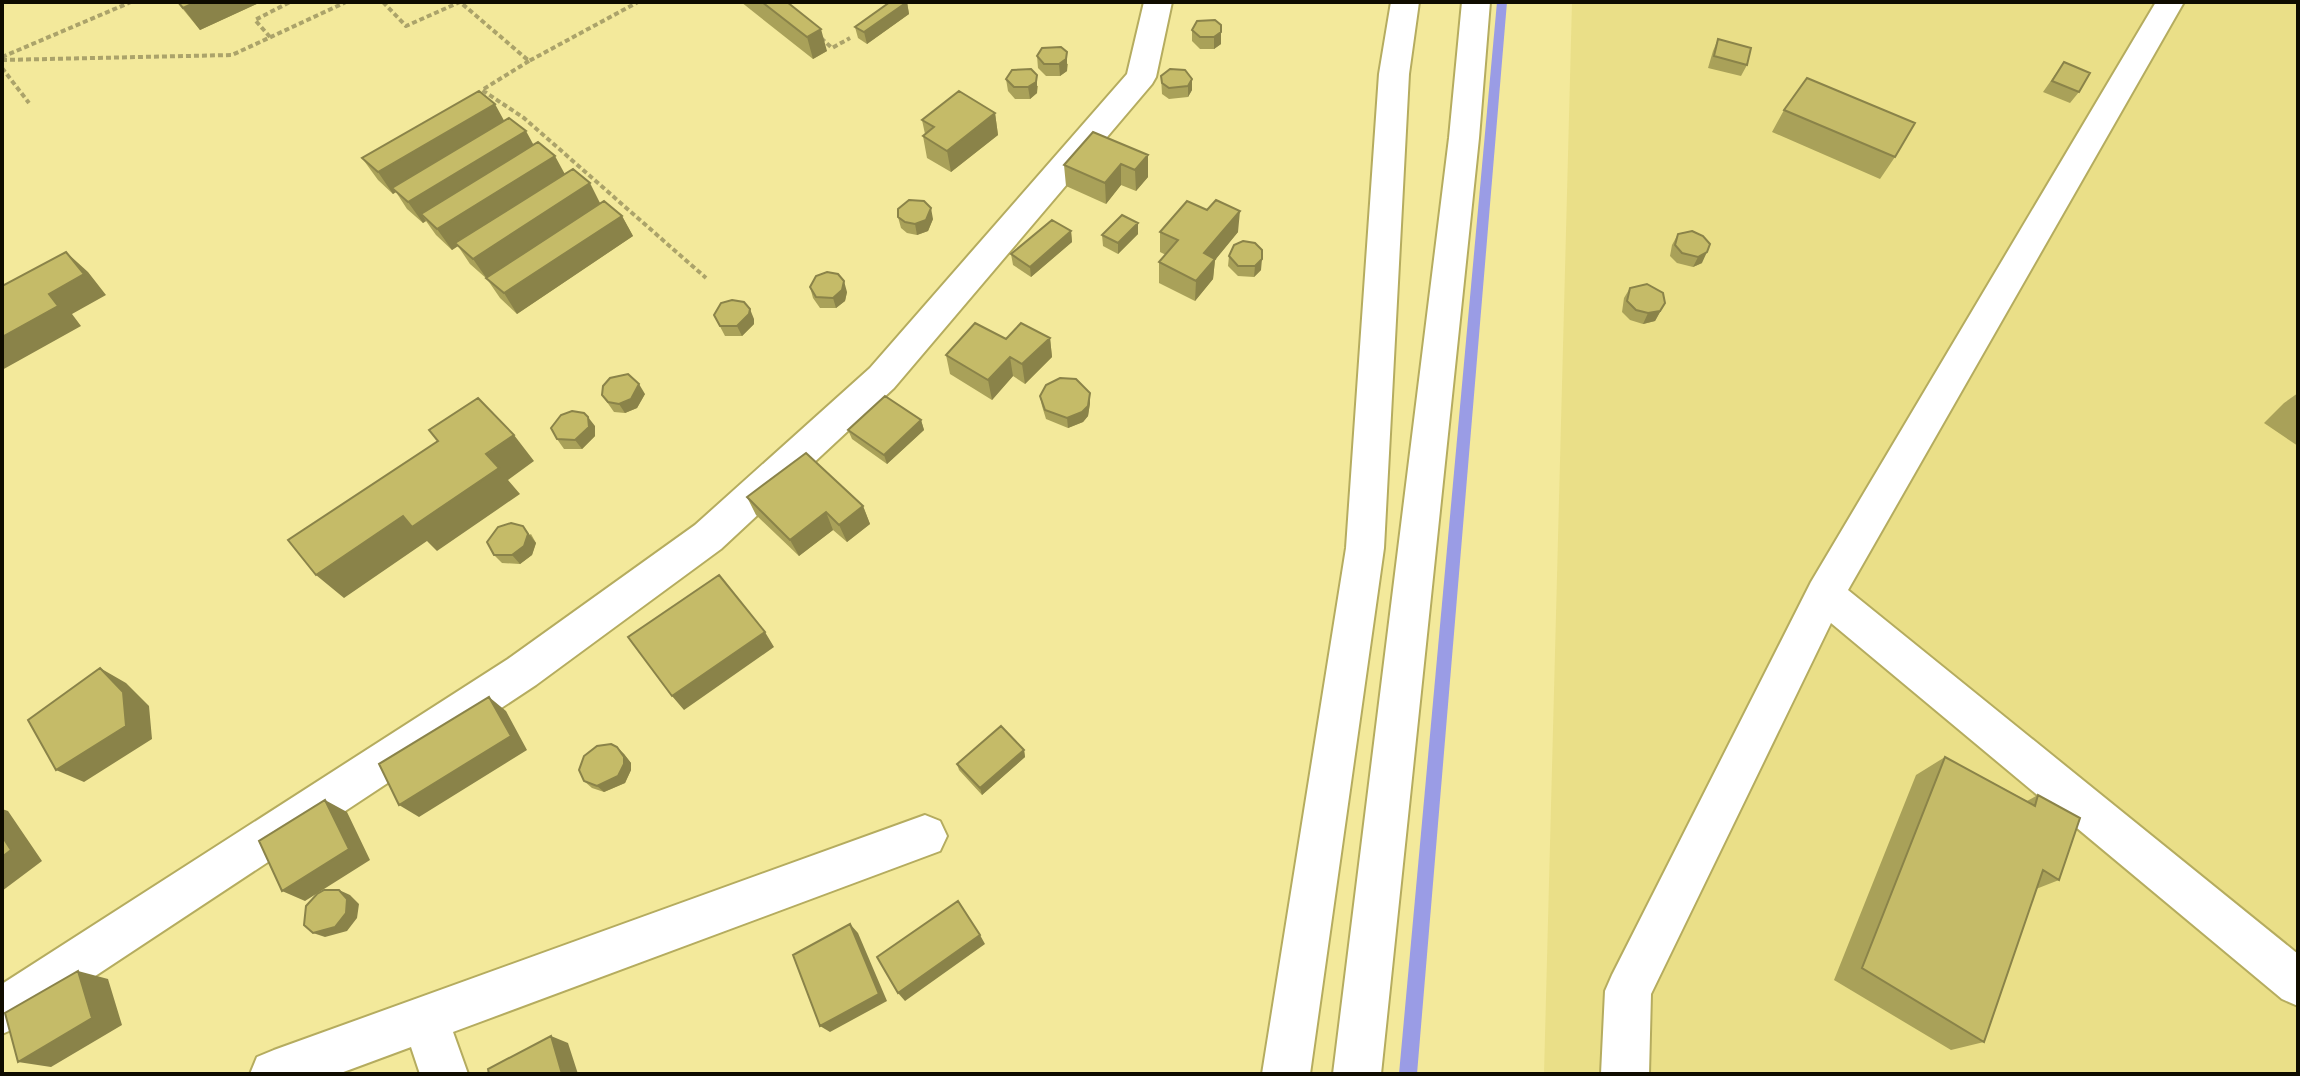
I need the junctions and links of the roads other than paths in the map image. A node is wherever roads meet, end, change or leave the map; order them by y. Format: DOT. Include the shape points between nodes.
graph roads {
  1 [pos="1158,2"];
  2 [pos="1405,2"];
  3 [pos="1476,2"];
  4 [pos="2170,2"];
  5 [pos="1825,594"];
  6 [pos="925,836"];
  7 [pos="2298,983"];
  8 [pos="2,1011"];
  9 [pos="425,1018"];
  10 [pos="274,1074"];
  11 [pos="444,1074"];
  12 [pos="1286,1074"];
  13 [pos="1357,1074"];
  14 [pos="1625,1074"];
  1 -- 8 [label="street" via="1141,77 882,378 708,537 522,672"];
  2 -- 12 [label="street" via="1394,74 1365,548"];
  3 -- 13 [label="street"];
  4 -- 5 [label="street"];
  5 -- 7 [label="street"];
  5 -- 14 [label="street" via="1628,991"];
  6 -- 9 [label="street"];
  9 -- 10 [label="street"];
  9 -- 11 [label="street"];
}
